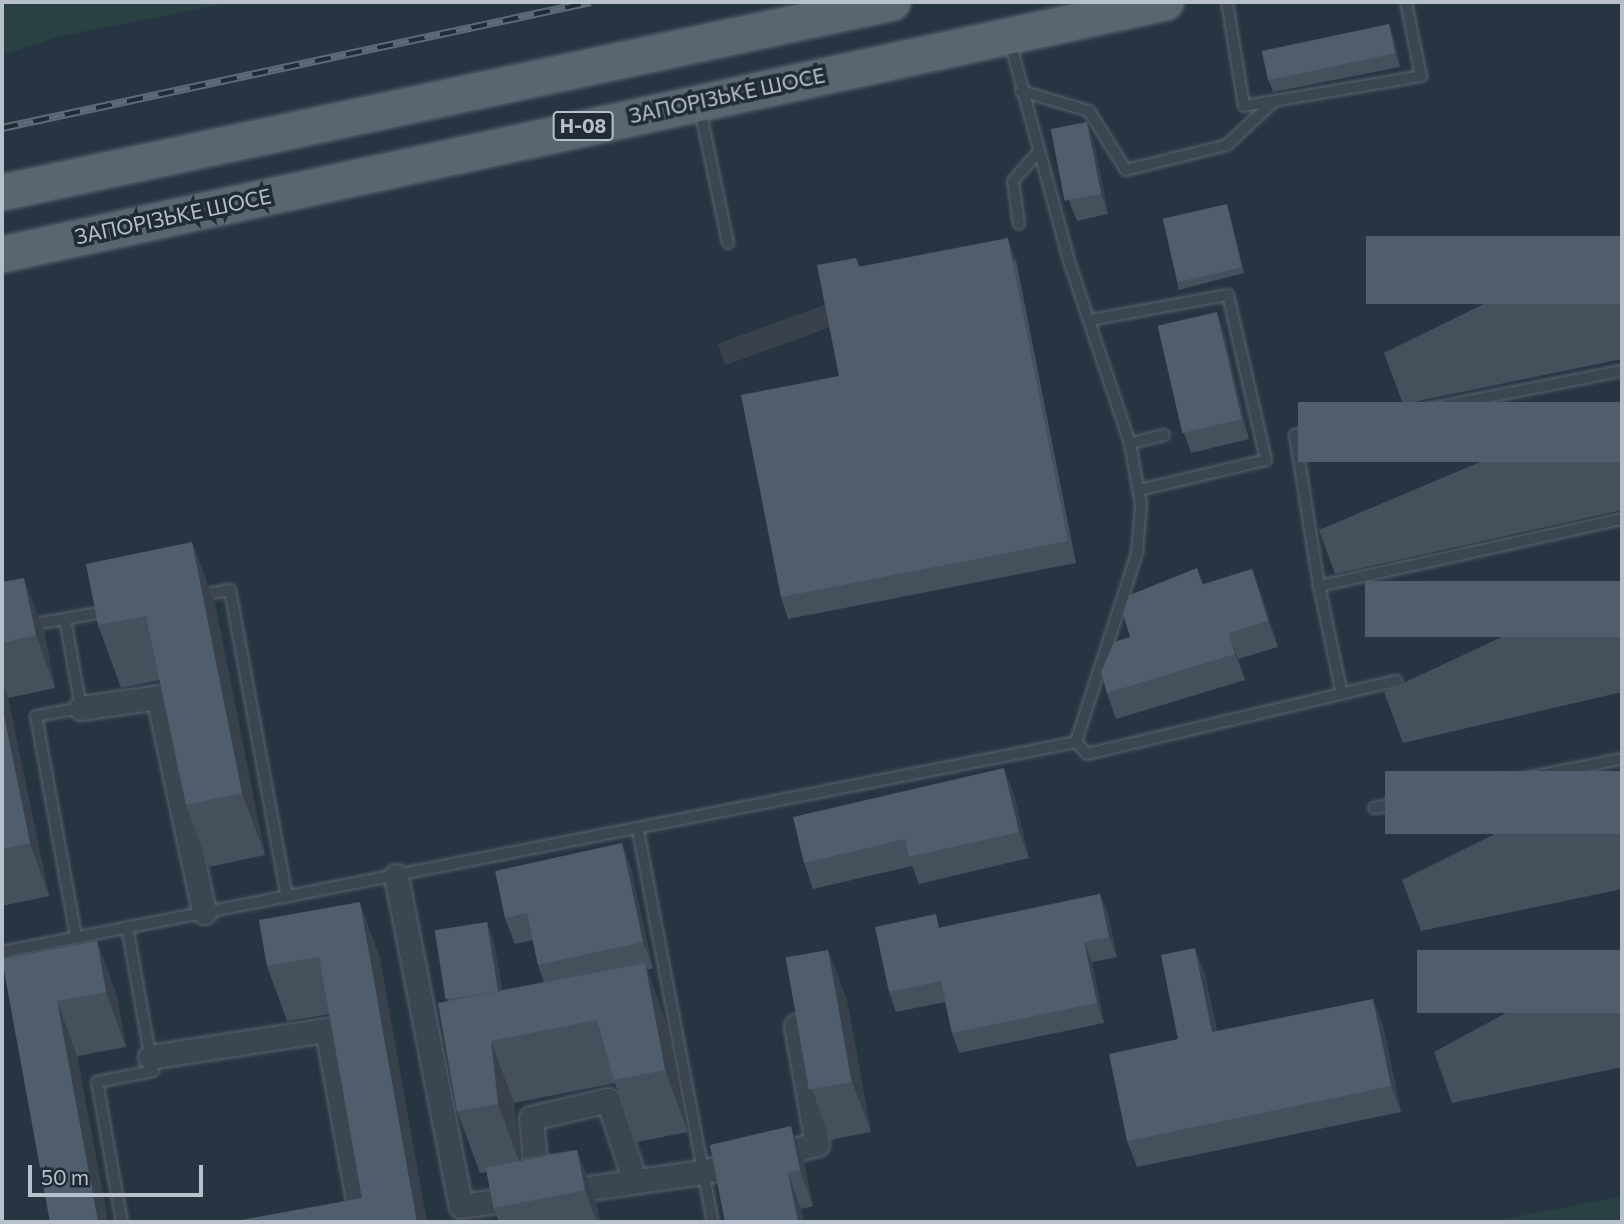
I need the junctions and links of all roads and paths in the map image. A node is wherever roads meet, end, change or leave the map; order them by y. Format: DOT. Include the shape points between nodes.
graph roads {
  1 [pos="892,2"];
  2 [pos="1165,2"];
  3 [pos="1227,2"];
  4 [pos="1406,2"];
  5 [pos="1008,36"];
  6 [pos="1021,91"];
  7 [pos="699,101"];
  8 [pos="1274,101"];
  9 [pos="1038,152"];
  10 [pos="2,192"];
  11 [pos="1019,224"];
  12 [pos="728,243"];
  13 [pos="2,254"];
  14 [pos="1090,320"];
  15 [pos="1622,371"];
  16 [pos="1164,435"];
  17 [pos="1130,443"];
  18 [pos="1139,490"];
  19 [pos="1317,512"];
  20 [pos="1303,515"];
  21 [pos="1622,519"];
  22 [pos="1319,586"];
  23 [pos="189,597"];
  24 [pos="120,609"];
  25 [pos="65,619"];
  26 [pos="2,630"];
  27 [pos="1409,678"];
  28 [pos="1342,694"];
  29 [pos="81,708"];
  30 [pos="1076,742"];
  31 [pos="1622,759"];
  32 [pos="1374,808"];
  33 [pos="638,830"];
  34 [pos="396,876"];
  35 [pos="287,897"];
  36 [pos="204,912"];
  37 [pos="127,927"];
  38 [pos="76,937"];
  39 [pos="2,952"];
  40 [pos="796,1026"];
  41 [pos="150,1057"];
  42 [pos="702,1172"];
  43 [pos="635,1181"];
  44 [pos="537,1195"];
  45 [pos="122,1222"];
  46 [pos="362,1222"];
  47 [pos="713,1222"];
  1 -- 10 [label="main road"];
  2 -- 5 [label="main road, ЗАПОРІЗЬКЕ ШОСЕ / Н-08"];
  3 -- 8 [label="lane" via="1244,106"];
  4 -- 8 [label="lane" via="1421,76"];
  5 -- 6 [label="lane"];
  5 -- 7 [label="main road, ЗАПОРІЗЬКЕ ШОСЕ / Н-08"];
  6 -- 8 [label="lane" via="1088,111 1126,170 1227,145"];
  6 -- 9 [label="lane"];
  7 -- 12 [label="lane"];
  7 -- 13 [label="main road, ЗАПОРІЗЬКЕ ШОСЕ / Н-08"];
  9 -- 11 [label="lane" via="1013,181"];
  9 -- 14 [label="lane"];
  14 -- 17 [label="lane"];
  14 -- 18 [label="lane" via="1228,295 1266,460"];
  15 -- 20 [label="lane" via="1294,435"];
  16 -- 17 [label="lane"];
  17 -- 18 [label="lane"];
  18 -- 30 [label="lane" via="1137,553"];
  19 -- 20 [label="lane"];
  20 -- 22 [label="lane"];
  21 -- 22 [label="lane"];
  22 -- 28 [label="lane"];
  23 -- 35 [label="lane" via="230,590"];
  24 -- 25 [label="lane"];
  25 -- 26 [label="lane"];
  25 -- 29 [label="lane"];
  27 -- 28 [label="lane"];
  28 -- 30 [label="lane" via="1087,754"];
  29 -- 36 [label="street" via="158,697"];
  29 -- 38 [label="lane" via="36,716"];
  30 -- 33 [label="lane"];
  31 -- 32 [label="lane"];
  33 -- 34 [label="lane"];
  33 -- 42 [label="lane"];
  34 -- 35 [label="lane"];
  34 -- 44 [label="street" via="461,1206"];
  35 -- 36 [label="lane"];
  36 -- 37 [label="lane"];
  37 -- 38 [label="lane"];
  37 -- 41 [label="lane"];
  38 -- 39 [label="lane"];
  40 -- 42 [label="street" via="817,1144"];
  41 -- 45 [label="lane" via="153,1071 97,1082"];
  41 -- 46 [label="street" via="327,1030"];
  42 -- 43 [label="street"];
  42 -- 47 [label="lane"];
  43 -- 44 [label="street"];
  43 -- 44 [label="street" via="608,1100 531,1118"];
}
